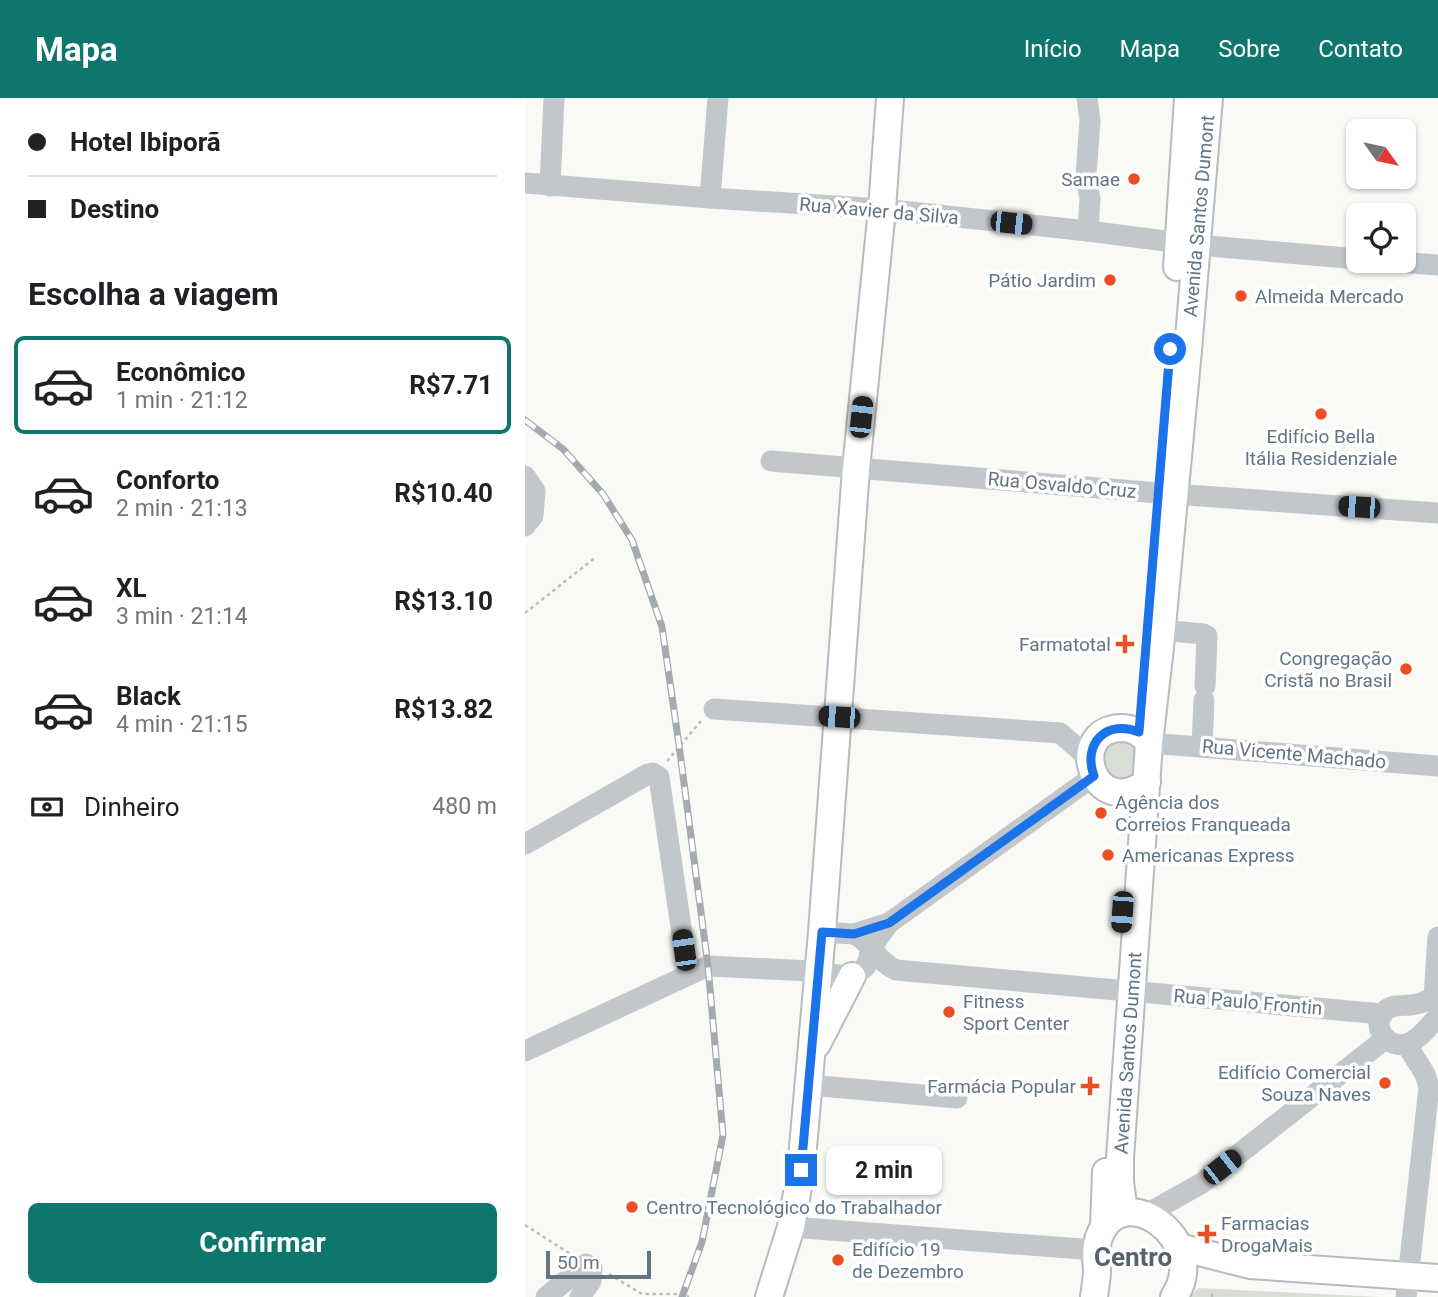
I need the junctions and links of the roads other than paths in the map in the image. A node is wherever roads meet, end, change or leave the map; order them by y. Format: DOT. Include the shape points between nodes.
graph roads {
  1 [pos="554,98"];
  2 [pos="718,98"];
  3 [pos="890,98"];
  4 [pos="1087,98"];
  5 [pos="1198,103"];
  6 [pos="525,183"];
  7 [pos="550,186"];
  8 [pos="710,198"];
  9 [pos="882,209"];
  10 [pos="1088,231"];
  11 [pos="1188,244"];
  12 [pos="1346,257"];
  13 [pos="1416,263"];
  14 [pos="1438,265"];
  15 [pos="771,461"];
  16 [pos="856,469"];
  17 [pos="525,476"];
  18 [pos="1166,494"];
  19 [pos="1438,513"];
  20 [pos="525,526"];
  21 [pos="1162,630"];
  22 [pos="714,709"];
  23 [pos="839,717"];
  24 [pos="1144,738"];
  25 [pos="1202,746"];
  26 [pos="1438,766"];
  27 [pos="1092,767"];
  28 [pos="1139,787"];
  29 [pos="525,844"];
  30 [pos="889,923"];
  31 [pos="822,932"];
  32 [pos="854,934"];
  33 [pos="1438,937"];
  34 [pos="870,949"];
  35 [pos="818,972"];
  36 [pos="688,975"];
  37 [pos="852,976"];
  38 [pos="1124,991"];
  39 [pos="1437,1004"];
  40 [pos="1382,1014"];
  41 [pos="1396,1042"];
  42 [pos="525,1051"];
  43 [pos="812,1055"];
  44 [pos="809,1085"];
  45 [pos="957,1098"];
  46 [pos="1202,1183"];
  47 [pos="791,1227"];
  48 [pos="1175,1240"];
  49 [pos="1110,1246"];
  50 [pos="1250,1265"];
  51 [pos="1438,1278"];
  52 [pos="1407,1286"];
  53 [pos="1178,1290"];
  54 [pos="546,1297"];
  55 [pos="580,1297"];
  56 [pos="769,1297"];
  57 [pos="1115,1297"];
  1 -- 7 [label="street"];
  2 -- 8 [label="street"];
  3 -- 9 [label="main road"];
  4 -- 10 [label="street"];
  5 -- 11 [label="main road, Avenida Santos Dumont"];
  6 -- 7 [label="street, Rua Xavier da Silva"];
  7 -- 8 [label="street, Rua Xavier da Silva"];
  8 -- 9 [label="street, Rua Xavier da Silva"];
  9 -- 10 [label="street, Rua Xavier da Silva"];
  9 -- 16 [label="main road"];
  10 -- 11 [label="street, Rua Xavier da Silva"];
  11 -- 12 [label="street, Rua Xavier da Silva"];
  11 -- 18 [label="main road, Avenida Santos Dumont"];
  13 -- 14 [label="street"];
  15 -- 16 [label="street, Rua Osvaldo Cruz"];
  16 -- 18 [label="street, Rua Osvaldo Cruz"];
  16 -- 23 [label="main road"];
  17 -- 20 [label="street" via="535,491 533,516"];
  18 -- 19 [label="street, Rua Osvaldo Cruz"];
  18 -- 21 [label="main road, Avenida Santos Dumont"];
  18 -- 24 [label="main road, Avenida Santos Dumont"];
  21 -- 24 [label="main road, Avenida Santos Dumont"];
  21 -- 25 [label="street" via="1207,636"];
  22 -- 23 [label="street"];
  23 -- 27 [label="street" via="1060,733"];
  23 -- 31 [label="main road"];
  24 -- 25 [label="street, Rua Vicente Machado"];
  24 -- 27 [label="main road" via="1129,729 1109,730 1091,750"];
  24 -- 28 [label="main road, Avenida Santos Dumont"];
  25 -- 26 [label="street, Rua Vicente Machado"];
  27 -- 28 [label="main road" via="1110,790"];
  27 -- 30 [label="street"];
  28 -- 38 [label="main road, Avenida Santos Dumont"];
  29 -- 36 [label="street" via="648,774 656,774"];
  30 -- 32 [label="street"];
  30 -- 34 [label="street"];
  31 -- 32 [label="street"];
  31 -- 35 [label="main road"];
  32 -- 34 [label="street"];
  33 -- 39 [label="street"];
  34 -- 37 [label="street" via="866,967"];
  34 -- 38 [label="street, Rua Paulo Frontin" via="896,970"];
  35 -- 36 [label="street" via="708,966"];
  35 -- 37 [label="street"];
  35 -- 43 [label="main road"];
  36 -- 42 [label="street"];
  37 -- 43 [label="main road"];
  38 -- 40 [label="street, Rua Paulo Frontin"];
  38 -- 49 [label="main road, Avenida Santos Dumont" via="1120,1182"];
  39 -- 40 [label="street" via="1392,1007"];
  39 -- 41 [label="street" via="1420,1035"];
  40 -- 41 [label="street" via="1380,1029"];
  41 -- 46 [label="street"];
  41 -- 52 [label="street" via="1425,1074 1429,1087"];
  43 -- 44 [label="main road"];
  44 -- 45 [label="street"];
  44 -- 47 [label="main road"];
  46 -- 48 [label="street" via="1177,1213"];
  46 -- 49 [label="street"];
  47 -- 49 [label="street" via="905,1244"];
  47 -- 56 [label="main road"];
  48 -- 49 [label="main road" via="1161,1224"];
  48 -- 50 [label="main road"];
  48 -- 53 [label="main road" via="1183,1265"];
  49 -- 57 [label="main road"];
  50 -- 52 [label="main road"];
  50 -- 53 [label="main road" via="1213,1270"];
  51 -- 52 [label="main road"];
  54 -- 55 [label="street" via="586,1264 592,1269 591,1281"];
}
